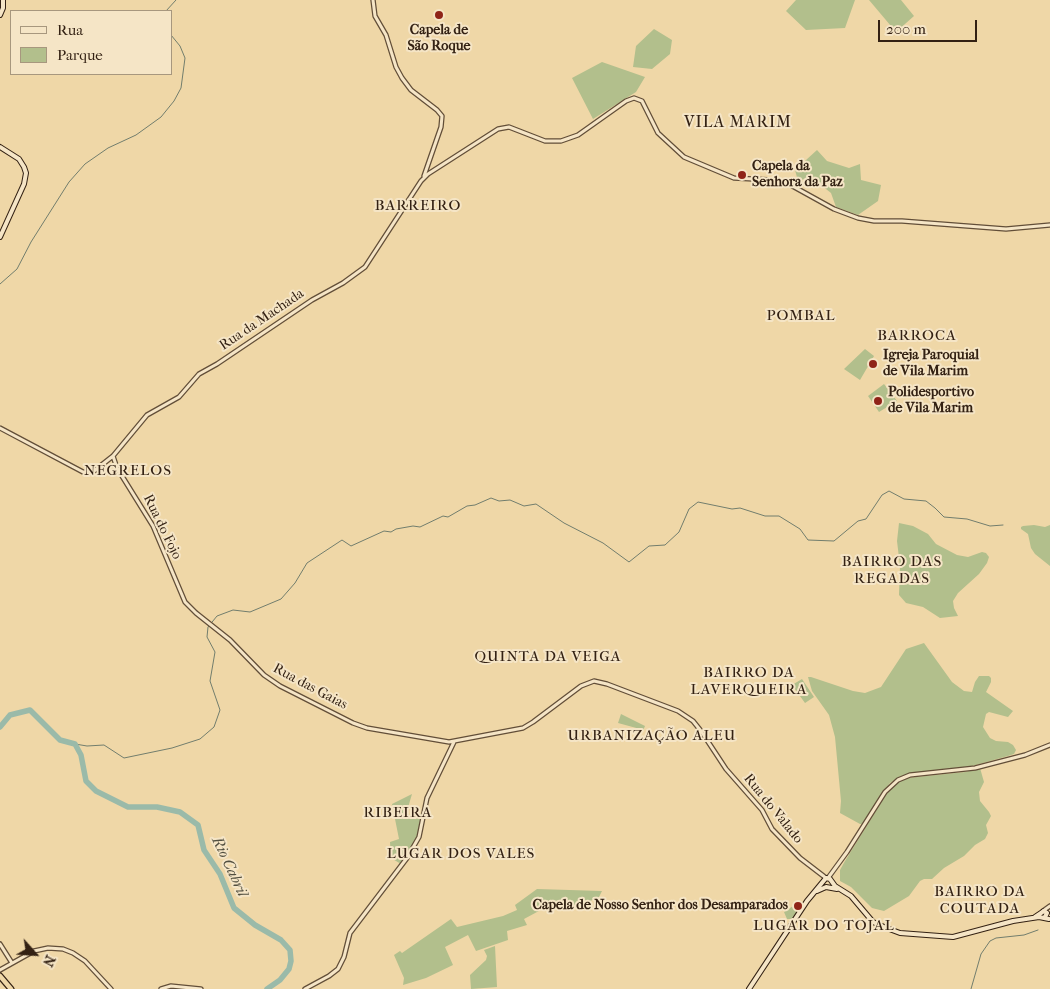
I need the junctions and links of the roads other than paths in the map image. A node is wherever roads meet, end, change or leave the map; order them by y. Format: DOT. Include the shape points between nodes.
graph roads {
  1 [pos="3,0"];
  2 [pos="374,0"];
  3 [pos="0,15"];
  4 [pos="0,147"];
  5 [pos="423,179"];
  6 [pos="1050,225"];
  7 [pos="0,237"];
  8 [pos="0,428"];
  9 [pos="113,456"];
  10 [pos="105,464"];
  11 [pos="117,468"];
  12 [pos="183,598"];
  13 [pos="587,684"];
  14 [pos="454,742"];
  15 [pos="1050,745"];
  16 [pos="835,869"];
  17 [pos="825,880"];
  18 [pos="832,882"];
  19 [pos="827,888"];
  20 [pos="843,891"];
  21 [pos="813,894"];
  22 [pos="1050,906"];
  23 [pos="1046,916"];
  24 [pos="0,944"];
  25 [pos="12,963"];
  26 [pos="0,970"];
  27 [pos="0,976"];
  28 [pos="0,980"];
  29 [pos="9,989"];
  30 [pos="111,989"];
  31 [pos="161,989"];
  32 [pos="201,989"];
  33 [pos="305,989"];
  34 [pos="749,989"];
  1 -- 3 [label="main road"];
  2 -- 5 [label="street" via="375,16 402,78 411,90 442,116"];
  4 -- 7 [label="main road" via="19,160 26,175"];
  5 -- 6 [label="street" via="502,128 509,127 545,141 561,141 578,135 628,100 636,98 642,102 656,131 686,158 734,178 776,180 851,216 965,226 1022,228"];
  5 -- 9 [label="street, Rua da Machada" via="362,269 199,374 181,395 147,415"];
  8 -- 10 [label="street" via="83,472 91,472"];
  9 -- 10 [label="street, Rua da Machada"];
  9 -- 11 [label="street, Rua do Fojo"];
  10 -- 11 [label="street"];
  11 -- 12 [label="street, Rua do Fojo" via="151,522"];
  12 -- 14 [label="street, Rua das Gaias" via="268,679 288,690 375,730"];
  13 -- 14 [label="street, Rua das Gaias" via="526,727"];
  13 -- 17 [label="street, Rua do Valado" via="604,683 680,712 698,726 726,769 762,810 777,835"];
  14 -- 33 [label="street" via="428,796 420,835 407,858 350,933 338,969"];
  15 -- 16 [label="street" via="975,768 900,778 885,792"];
  16 -- 17 [label="street"];
  16 -- 18 [label="street"];
  17 -- 18 [label="main road"];
  17 -- 19 [label="main road"];
  17 -- 21 [label="main road"];
  18 -- 19 [label="main road"];
  18 -- 20 [label="main road"];
  19 -- 20 [label="main road"];
  19 -- 21 [label="main road"];
  20 -- 23 [label="main road" via="875,923 900,933 952,936"];
  21 -- 34 [label="main road"];
  22 -- 23 [label="street"];
  24 -- 25 [label="street"];
  25 -- 26 [label="street"];
  25 -- 30 [label="street" via="38,950 67,950 85,961"];
  27 -- 29 [label="highway"];
  28 -- 29 [label="highway"];
  31 -- 32 [label="street" via="171,986"];
}
